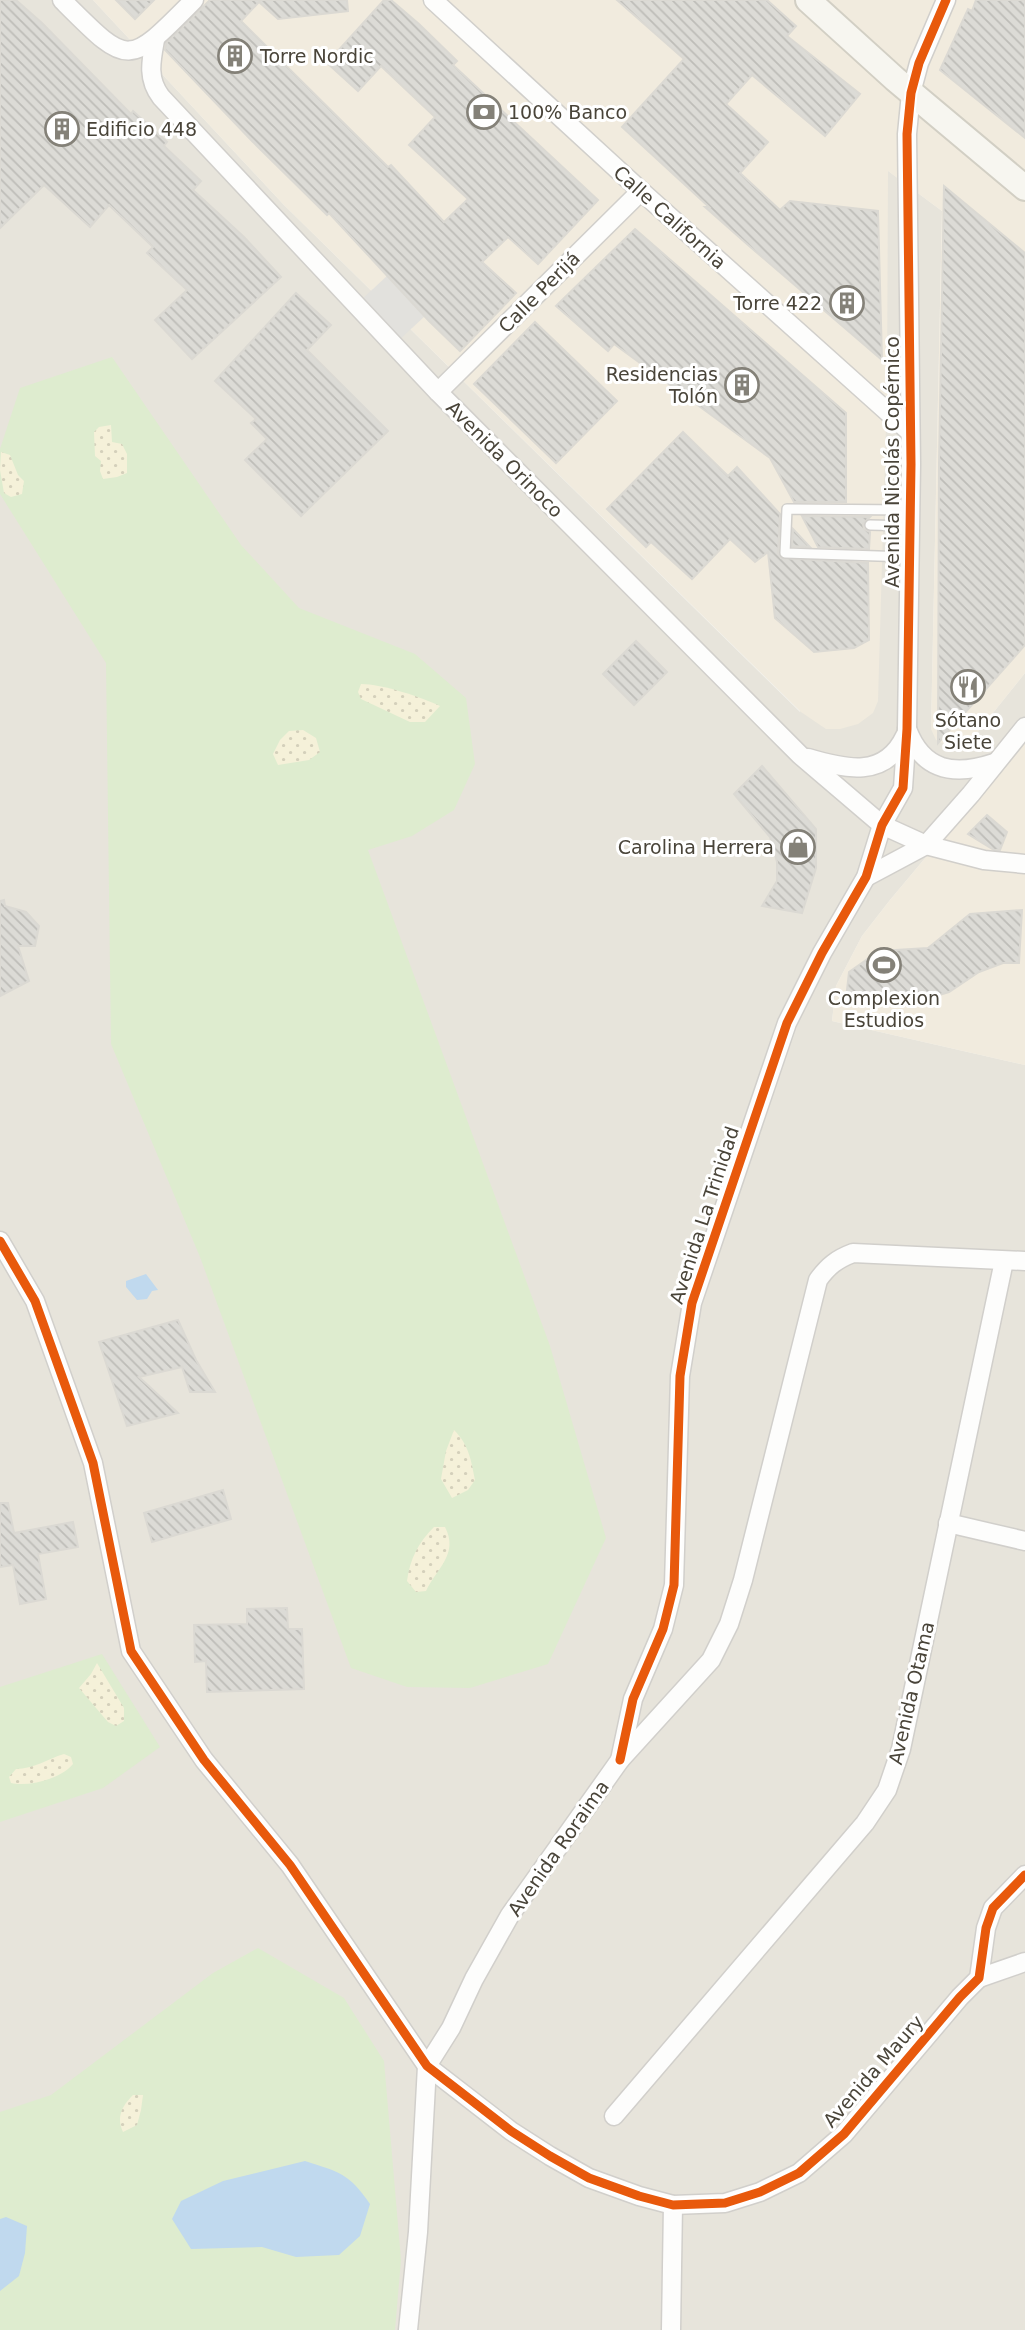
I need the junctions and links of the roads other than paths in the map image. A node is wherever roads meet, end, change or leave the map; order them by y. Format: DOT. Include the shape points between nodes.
graph roads {
  1 [pos="62,0"];
  2 [pos="194,0"];
  3 [pos="433,0"];
  4 [pos="808,0"];
  5 [pos="946,0"];
  6 [pos="155,40"];
  7 [pos="911,93"];
  8 [pos="1025,188"];
  9 [pos="641,191"];
  10 [pos="438,392"];
  11 [pos="910,432"];
  12 [pos="910,518"];
  13 [pos="870,525"];
  14 [pos="909,557"];
  15 [pos="1025,727"];
  16 [pos="907,729"];
  17 [pos="800,755"];
  18 [pos="994,763"];
  19 [pos="882,825"];
  20 [pos="926,845"];
  21 [pos="1025,864"];
  22 [pos="866,877"];
  23 [pos="0,1241"];
  24 [pos="1004,1261"];
  25 [pos="1025,1261"];
  26 [pos="948,1523"];
  27 [pos="1025,1541"];
  28 [pos="620,1760"];
  29 [pos="1025,1875"];
  30 [pos="1025,1962"];
  31 [pos="979,1978"];
  32 [pos="427,2066"];
  33 [pos="614,2116"];
  34 [pos="673,2204"];
  35 [pos="408,2330"];
  36 [pos="671,2330"];
  1 -- 6 [label="street" via="112,47 131,51"];
  2 -- 6 [label="street"];
  3 -- 9 [label="street, Calle California"];
  4 -- 7 [label="street"];
  5 -- 7 [label="street"];
  6 -- 10 [label="street, Avenida Orinoco" via="151,65 156,90"];
  7 -- 8 [label="street"];
  7 -- 11 [label="street, Avenida Nicolás Copérnico" via="907,134"];
  9 -- 10 [label="street, Calle Perijá"];
  9 -- 11 [label="street, Calle California"];
  10 -- 17 [label="street, Avenida Orinoco"];
  11 -- 12 [label="street, Avenida Nicolás Copérnico"];
  12 -- 13 [label="lane"];
  12 -- 14 [label="street, Avenida Nicolás Copérnico"];
  12 -- 14 [label="lane" via="787,509 785,553"];
  14 -- 16 [label="street, Avenida Nicolás Copérnico"];
  15 -- 18 [label="street"];
  16 -- 17 [label="street" via="891,757 877,765 849,768"];
  16 -- 18 [label="street" via="917,748 935,765 960,771"];
  16 -- 19 [label="street, Avenida Nicolás Copérnico" via="903,788"];
  17 -- 19 [label="street, Avenida Orinoco"];
  18 -- 20 [label="street"];
  19 -- 20 [label="street, Avenida Orinoco"];
  19 -- 22 [label="street, Avenida La Trinidad"];
  20 -- 21 [label="street, Avenida Orinoco" via="984,860"];
  20 -- 22 [label="street"];
  22 -- 28 [label="street, Avenida La Trinidad" via="787,1023 692,1303 680,1376 674,1585 663,1629 633,1699"];
  23 -- 32 [label="street, Avenida Maury" via="35,1301 93,1463 131,1651 204,1760 290,1865"];
  24 -- 25 [label="street, Avenida Roraima"];
  24 -- 26 [label="street, Avenida Otama"];
  24 -- 28 [label="street, Avenida Roraima" via="853,1253 828,1266 818,1280 729,1624 711,1660"];
  26 -- 27 [label="street"];
  26 -- 33 [label="street, Avenida Otama" via="901,1749 887,1790 865,1823"];
  28 -- 32 [label="street, Avenida Roraima" via="510,1915"];
  29 -- 31 [label="street" via="993,1908"];
  30 -- 31 [label="street"];
  31 -- 34 [label="street, Avenida Maury" via="844,2134 799,2173 725,2203"];
  32 -- 34 [label="street, Avenida Maury" via="511,2131 589,2178"];
  32 -- 35 [label="street, Avenida Roraima"];
  34 -- 36 [label="street"];
}
